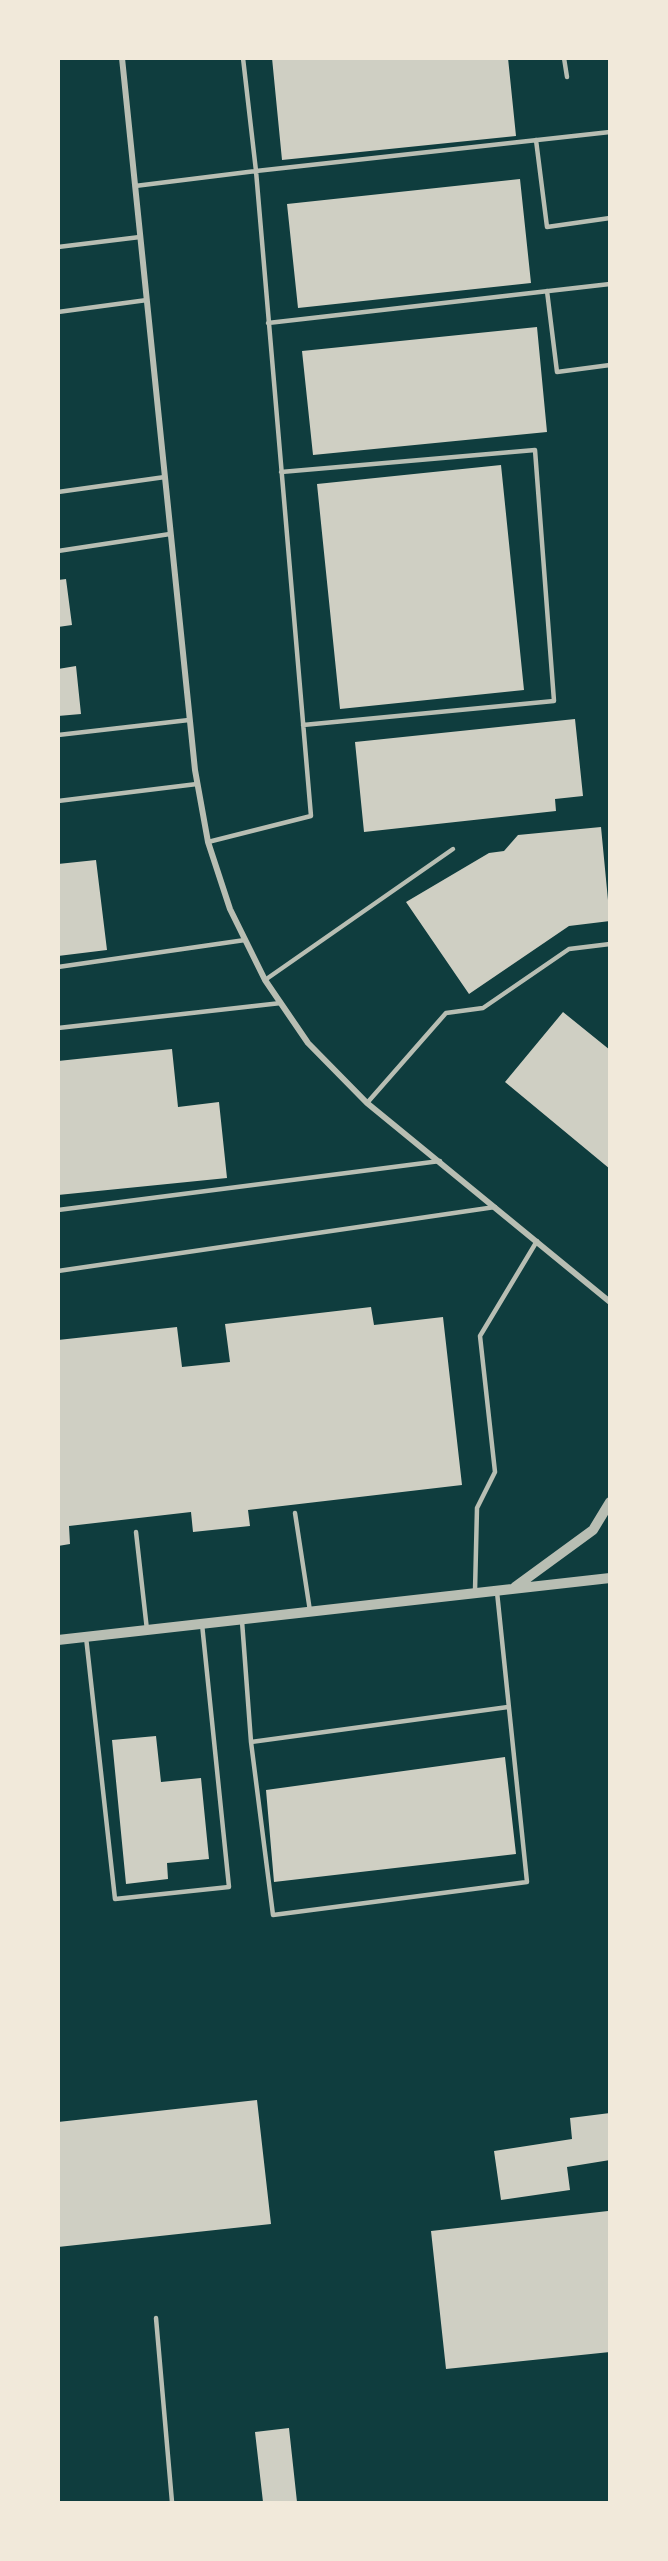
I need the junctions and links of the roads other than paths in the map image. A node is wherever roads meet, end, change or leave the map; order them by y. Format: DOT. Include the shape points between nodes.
graph roads {
  1 [pos="122,58"];
  2 [pos="243,58"];
  3 [pos="564,58"];
  4 [pos="567,77"];
  5 [pos="609,132"];
  6 [pos="536,140"];
  7 [pos="256,171"];
  8 [pos="135,186"];
  9 [pos="609,218"];
  10 [pos="140,237"];
  11 [pos="58,247"];
  12 [pos="609,284"];
  13 [pos="547,291"];
  14 [pos="147,300"];
  15 [pos="58,312"];
  16 [pos="268,323"];
  17 [pos="609,365"];
  18 [pos="281,472"];
  19 [pos="165,477"];
  20 [pos="58,492"];
  21 [pos="170,534"];
  22 [pos="58,551"];
  23 [pos="189,720"];
  24 [pos="303,725"];
  25 [pos="58,735"];
  26 [pos="197,784"];
  27 [pos="58,801"];
  28 [pos="208,842"];
  29 [pos="453,849"];
  30 [pos="245,940"];
  31 [pos="609,944"];
  32 [pos="58,967"];
  33 [pos="265,980"];
  34 [pos="281,1003"];
  35 [pos="58,1028"];
  36 [pos="367,1103"];
  37 [pos="441,1161"];
  38 [pos="495,1207"];
  39 [pos="58,1210"];
  40 [pos="537,1241"];
  41 [pos="58,1271"];
  42 [pos="609,1302"];
  43 [pos="609,1502"];
  44 [pos="295,1513"];
  45 [pos="136,1532"];
  46 [pos="609,1578"];
  47 [pos="514,1587"];
  48 [pos="496,1589"];
  49 [pos="476,1591"];
  50 [pos="310,1611"];
  51 [pos="242,1618"];
  52 [pos="202,1623"];
  53 [pos="147,1630"];
  54 [pos="86,1636"];
  55 [pos="58,1640"];
  56 [pos="508,1707"];
  57 [pos="251,1742"];
  58 [pos="156,2318"];
  59 [pos="172,2502"];
  1 -- 8 [label="street"];
  2 -- 7 [label="lane"];
  3 -- 4 [label="lane"];
  5 -- 6 [label="lane"];
  6 -- 7 [label="lane"];
  6 -- 9 [label="lane" via="547,227"];
  7 -- 8 [label="lane"];
  7 -- 16 [label="lane"];
  8 -- 10 [label="street"];
  10 -- 11 [label="lane"];
  10 -- 14 [label="street"];
  12 -- 13 [label="lane"];
  13 -- 16 [label="lane"];
  13 -- 17 [label="lane" via="557,372"];
  14 -- 15 [label="lane"];
  14 -- 19 [label="street"];
  16 -- 18 [label="lane"];
  18 -- 24 [label="lane"];
  18 -- 24 [label="lane" via="535,450 554,701"];
  19 -- 20 [label="lane"];
  19 -- 21 [label="street"];
  21 -- 22 [label="lane"];
  21 -- 23 [label="street"];
  23 -- 25 [label="lane"];
  23 -- 26 [label="street"];
  24 -- 28 [label="lane" via="311,816"];
  26 -- 27 [label="lane"];
  26 -- 28 [label="street"];
  28 -- 30 [label="street" via="230,909"];
  29 -- 33 [label="lane"];
  30 -- 32 [label="lane"];
  30 -- 33 [label="street"];
  31 -- 36 [label="lane" via="569,949 483,1008 446,1013"];
  33 -- 34 [label="street"];
  34 -- 35 [label="lane"];
  34 -- 36 [label="street" via="308,1043"];
  36 -- 37 [label="street"];
  37 -- 38 [label="street"];
  37 -- 39 [label="lane"];
  38 -- 40 [label="street"];
  38 -- 41 [label="lane"];
  40 -- 42 [label="street"];
  40 -- 49 [label="lane" via="480,1336 495,1472 477,1508"];
  43 -- 47 [label="street" via="593,1530"];
  44 -- 50 [label="lane"];
  45 -- 53 [label="lane"];
  46 -- 47 [label="street"];
  47 -- 48 [label="street"];
  48 -- 49 [label="street"];
  48 -- 56 [label="lane"];
  49 -- 50 [label="street"];
  50 -- 51 [label="street"];
  51 -- 52 [label="street"];
  51 -- 57 [label="lane"];
  52 -- 53 [label="street"];
  52 -- 54 [label="lane" via="229,1887 115,1899"];
  53 -- 54 [label="street"];
  54 -- 55 [label="street"];
  56 -- 57 [label="lane"];
  56 -- 57 [label="lane" via="526,1882 273,1915"];
  58 -- 59 [label="lane"];
}
